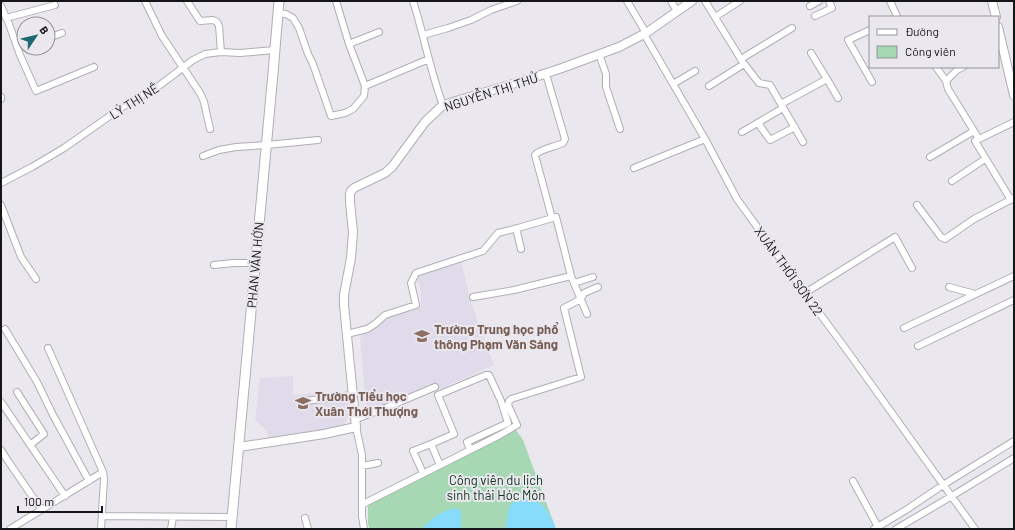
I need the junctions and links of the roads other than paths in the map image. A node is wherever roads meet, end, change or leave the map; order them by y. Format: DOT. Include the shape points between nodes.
graph roads {
  1 [pos="145,1"];
  2 [pos="187,1"];
  3 [pos="279,1"];
  4 [pos="336,1"];
  5 [pos="412,1"];
  6 [pos="517,1"];
  7 [pos="627,1"];
  8 [pos="671,1"];
  9 [pos="692,1"];
  10 [pos="705,1"];
  11 [pos="740,1"];
  12 [pos="819,1"];
  13 [pos="829,1"];
  14 [pos="890,1"];
  15 [pos="992,1"];
  16 [pos="55,5"];
  17 [pos="810,6"];
  18 [pos="677,11"];
  19 [pos="3,12"];
  20 [pos="278,13"];
  21 [pos="815,16"];
  22 [pos="896,16"];
  23 [pos="996,16"];
  24 [pos="715,17"];
  25 [pos="792,28"];
  26 [pos="869,30"];
  27 [pos="379,32"];
  28 [pos="62,33"];
  29 [pos="645,34"];
  30 [pos="56,35"];
  31 [pos="423,35"];
  32 [pos="999,38"];
  33 [pos="349,44"];
  34 [pos="16,46"];
  35 [pos="1000,49"];
  36 [pos="275,50"];
  37 [pos="221,52"];
  38 [pos="811,53"];
  39 [pos="599,54"];
  40 [pos="20,56"];
  41 [pos="429,59"];
  42 [pos="743,62"];
  43 [pos="94,67"];
  44 [pos="183,67"];
  45 [pos="937,68"];
  46 [pos="961,68"];
  47 [pos="695,71"];
  48 [pos="546,74"];
  49 [pos="826,80"];
  50 [pos="946,81"];
  51 [pos="872,82"];
  52 [pos="673,84"];
  53 [pos="365,86"];
  54 [pos="708,86"];
  55 [pos="1014,95"];
  56 [pos="838,98"];
  57 [pos="443,105"];
  58 [pos="782,106"];
  59 [pos="1014,122"];
  60 [pos="758,123"];
  61 [pos="795,127"];
  62 [pos="210,129"];
  63 [pos="620,129"];
  64 [pos="974,131"];
  65 [pos="742,132"];
  66 [pos="705,139"];
  67 [pos="979,139"];
  68 [pos="318,140"];
  69 [pos="802,142"];
  70 [pos="267,145"];
  71 [pos="203,156"];
  72 [pos="930,157"];
  73 [pos="986,159"];
  74 [pos="634,168"];
  75 [pos="952,181"];
  76 [pos="1,183"];
  77 [pos="1012,199"];
  78 [pos="1,205"];
  79 [pos="917,205"];
  80 [pos="552,218"];
  81 [pos="518,228"];
  82 [pos="521,249"];
  83 [pos="256,263"];
  84 [pos="214,265"];
  85 [pos="912,268"];
  86 [pos="571,276"];
  87 [pos="1014,276"];
  88 [pos="593,277"];
  89 [pos="36,279"];
  90 [pos="574,282"];
  91 [pos="598,287"];
  92 [pos="949,287"];
  93 [pos="805,293"];
  94 [pos="974,294"];
  95 [pos="472,297"];
  96 [pos="581,299"];
  97 [pos="1014,300"];
  98 [pos="587,314"];
  99 [pos="904,328"];
  100 [pos="5,329"];
  101 [pos="347,334"];
  102 [pos="918,346"];
  103 [pos="48,348"];
  104 [pos="435,387"];
  105 [pos="17,392"];
  106 [pos="353,395"];
  107 [pos="305,401"];
  108 [pos="1,402"];
  109 [pos="356,423"];
  110 [pos="1014,442"];
  111 [pos="431,444"];
  112 [pos="30,445"];
  113 [pos="239,447"];
  114 [pos="470,449"];
  115 [pos="1,450"];
  116 [pos="1013,460"];
  117 [pos="378,464"];
  118 [pos="440,465"];
  119 [pos="362,466"];
  120 [pos="103,472"];
  121 [pos="423,474"];
  122 [pos="89,481"];
  123 [pos="853,481"];
  124 [pos="943,485"];
  125 [pos="65,496"];
  126 [pos="952,496"];
  127 [pos="363,504"];
  128 [pos="41,510"];
  129 [pos="102,516"];
  130 [pos="173,517"];
  131 [pos="232,517"];
  132 [pos="305,518"];
  133 [pos="876,528"];
  134 [pos="10,529"];
  135 [pos="101,529"];
  136 [pos="171,529"];
  137 [pos="231,529"];
  138 [pos="308,529"];
  139 [pos="364,529"];
  140 [pos="896,529"];
  141 [pos="975,529"];
  1 -- 44 [label="street" via="162,36"];
  2 -- 37 [label="street" via="200,22 217,22"];
  3 -- 20 [label="main road, PHAN VĂN HỚN"];
  4 -- 33 [label="street"];
  5 -- 31 [label="street"];
  6 -- 31 [label="street" via="460,24"];
  7 -- 29 [label="street, XUÂN THỚI SƠN 22"];
  8 -- 18 [label="street"];
  9 -- 18 [label="street, NGUYỄN THỊ THỬ"];
  10 -- 24 [label="street"];
  11 -- 24 [label="street"];
  12 -- 17 [label="street"];
  13 -- 21 [label="street" via="832,8"];
  14 -- 22 [label="street"];
  15 -- 23 [label="street"];
  16 -- 19 [label="street"];
  18 -- 29 [label="street, NGUYỄN THỊ THỬ"];
  19 -- 34 [label="street"];
  20 -- 36 [label="main road, PHAN VĂN HỚN"];
  20 -- 53 [label="street" via="293,18 299,28 332,116 353,109 364,96"];
  24 -- 42 [label="street"];
  25 -- 42 [label="street"];
  26 -- 51 [label="street" via="848,40"];
  27 -- 33 [label="street"];
  28 -- 30 [label="street"];
  29 -- 39 [label="street, NGUYỄN THỊ THỬ"];
  29 -- 52 [label="street, XUÂN THỚI SƠN 22"];
  31 -- 41 [label="street"];
  32 -- 35 [label="street"];
  33 -- 53 [label="street"];
  35 -- 55 [label="street"];
  36 -- 37 [label="street, LÝ THỊ NÊ"];
  36 -- 70 [label="main road, PHAN VĂN HỚN"];
  37 -- 44 [label="street, LÝ THỊ NÊ" via="206,54"];
  38 -- 49 [label="street"];
  39 -- 48 [label="street, NGUYỄN THỊ THỬ"];
  39 -- 63 [label="street" via="606,74 606,88"];
  40 -- 43 [label="street" via="36,91"];
  41 -- 53 [label="street"];
  41 -- 57 [label="street"];
  42 -- 54 [label="street"];
  42 -- 58 [label="street" via="758,83 770,85"];
  44 -- 62 [label="street" via="204,102"];
  44 -- 76 [label="street, LÝ THỊ NÊ" via="160,86 124,106 64,148"];
  45 -- 50 [label="street"];
  46 -- 50 [label="street"];
  47 -- 52 [label="street"];
  48 -- 57 [label="street, NGUYỄN THỊ THỬ"];
  48 -- 80 [label="street" via="565,139 563,144 536,155"];
  49 -- 56 [label="street"];
  49 -- 58 [label="street"];
  50 -- 64 [label="street" via="948,89"];
  52 -- 66 [label="street, XUÂN THỚI SƠN 22"];
  57 -- 101 [label="street, NGUYỄN THỊ THỬ" via="425,122 392,167 354,188 350,194 353,232 344,295"];
  58 -- 60 [label="street"];
  58 -- 61 [label="street"];
  59 -- 67 [label="street"];
  60 -- 61 [label="street" via="770,140"];
  60 -- 65 [label="street"];
  61 -- 69 [label="street"];
  64 -- 67 [label="street"];
  64 -- 72 [label="street"];
  66 -- 74 [label="street"];
  66 -- 93 [label="street, XUÂN THỚI SƠN 22" via="737,198"];
  67 -- 73 [label="street" via="975,140"];
  68 -- 70 [label="street"];
  70 -- 71 [label="street" via="236,147"];
  70 -- 83 [label="main road, PHAN VĂN HỚN"];
  73 -- 75 [label="street"];
  73 -- 77 [label="street"];
  77 -- 79 [label="street" via="974,219 945,239"];
  78 -- 89 [label="street" via="21,257"];
  80 -- 81 [label="street"];
  80 -- 86 [label="street" via="556,216"];
  81 -- 82 [label="street"];
  81 -- 101 [label="street" via="498,233 483,251 416,273 411,283 416,305 385,315 367,329"];
  83 -- 84 [label="street"];
  83 -- 113 [label="main road, PHAN VĂN HỚN"];
  85 -- 93 [label="street" via="895,237"];
  86 -- 90 [label="street"];
  86 -- 95 [label="street"];
  87 -- 94 [label="street"];
  88 -- 90 [label="street"];
  90 -- 96 [label="street"];
  91 -- 96 [label="street" via="584,293"];
  92 -- 94 [label="street"];
  93 -- 124 [label="street, XUÂN THỚI SƠN 22"];
  94 -- 99 [label="street"];
  96 -- 98 [label="street"];
  96 -- 114 [label="street" via="564,308 581,377 511,399 508,405 517,425"];
  97 -- 102 [label="street"];
  100 -- 122 [label="street" via="37,382"];
  101 -- 106 [label="street, NGUYỄN THỊ THỬ"];
  103 -- 120 [label="street"];
  104 -- 109 [label="street"];
  105 -- 112 [label="street" via="44,434"];
  106 -- 107 [label="street"];
  106 -- 109 [label="street, NGUYỄN THỊ THỬ"];
  108 -- 112 [label="street"];
  109 -- 113 [label="street" via="324,434"];
  109 -- 119 [label="street"];
  110 -- 124 [label="street"];
  111 -- 114 [label="street" via="454,434 438,395 486,374 489,375 508,423 467,442"];
  111 -- 118 [label="street"];
  111 -- 121 [label="street" via="413,451"];
  112 -- 125 [label="street"];
  113 -- 131 [label="main road, PHAN VĂN HỚN"];
  114 -- 118 [label="street"];
  115 -- 128 [label="street"];
  116 -- 126 [label="street"];
  117 -- 119 [label="street"];
  118 -- 121 [label="street"];
  119 -- 127 [label="street"];
  120 -- 122 [label="street"];
  120 -- 129 [label="street"];
  121 -- 127 [label="street"];
  122 -- 125 [label="street"];
  123 -- 133 [label="street"];
  124 -- 126 [label="street, XUÂN THỚI SƠN 22"];
  124 -- 133 [label="street"];
  125 -- 128 [label="street"];
  126 -- 140 [label="street"];
  126 -- 141 [label="street, XUÂN THỚI SƠN 22"];
  127 -- 139 [label="street"];
  128 -- 134 [label="street"];
  129 -- 130 [label="street"];
  129 -- 135 [label="street"];
  130 -- 131 [label="street"];
  130 -- 136 [label="street"];
  131 -- 137 [label="main road, PHAN VĂN HỚN"];
  132 -- 138 [label="street"];
}
